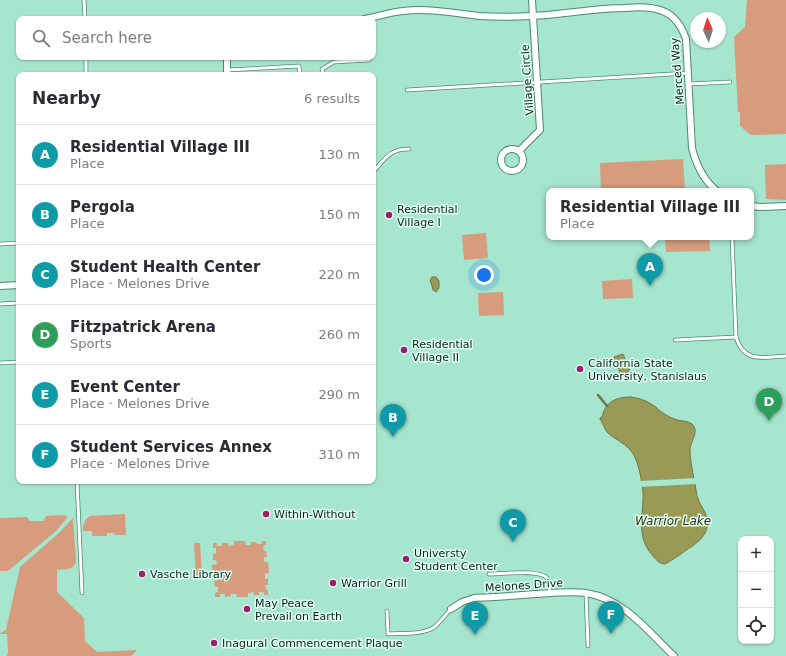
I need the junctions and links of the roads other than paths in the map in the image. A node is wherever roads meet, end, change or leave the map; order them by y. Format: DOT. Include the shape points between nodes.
graph roads {
  1 [pos="84,0"];
  2 [pos="532,0"];
  3 [pos="85,16"];
  4 [pos="533,16"];
  5 [pos="376,17"];
  6 [pos="86,60"];
  7 [pos="228,60"];
  8 [pos="357,60"];
  9 [pos="334,62"];
  10 [pos="86,72"];
  11 [pos="227,72"];
  12 [pos="300,72"];
  13 [pos="322,72"];
  14 [pos="688,73"];
  15 [pos="536,82"];
  16 [pos="730,82"];
  17 [pos="689,84"];
  18 [pos="407,90"];
  19 [pos="409,149"];
  20 [pos="519,151"];
  21 [pos="376,169"];
  22 [pos="714,188"];
  23 [pos="754,206"];
  24 [pos="786,206"];
  25 [pos="732,240"];
  26 [pos="16,243"];
  27 [pos="0,244"];
  28 [pos="16,285"];
  29 [pos="0,286"];
  30 [pos="16,303"];
  31 [pos="0,304"];
  32 [pos="736,337"];
  33 [pos="675,340"];
  34 [pos="786,356"];
  35 [pos="16,362"];
  36 [pos="0,363"];
  37 [pos="77,484"];
  38 [pos="489,574"];
  39 [pos="82,593"];
  40 [pos="550,593"];
  41 [pos="586,593"];
  42 [pos="451,609"];
  43 [pos="387,611"];
  44 [pos="588,646"];
  45 [pos="674,656"];
  1 -- 3 [label="lane"];
  2 -- 4 [label="street, Village Circle"];
  4 -- 5 [label="street, Merced Way" via="480,16 416,10"];
  4 -- 14 [label="street, Merced Way" via="641,7 666,12 682,27 686,39"];
  4 -- 15 [label="street, Village Circle"];
  6 -- 10 [label="lane"];
  7 -- 11 [label="street"];
  8 -- 9 [label="lane"];
  9 -- 13 [label="lane" via="322,69"];
  11 -- 12 [label="lane" via="299,66"];
  14 -- 15 [label="lane"];
  14 -- 17 [label="street, Merced Way"];
  15 -- 18 [label="lane"];
  15 -- 20 [label="street, Village Circle" via="540,130"];
  16 -- 17 [label="lane"];
  17 -- 22 [label="street, Merced Way" via="694,158"];
  19 -- 21 [label="lane" via="394,150"];
  23 -- 24 [label="street"];
  25 -- 32 [label="lane"];
  26 -- 27 [label="lane"];
  28 -- 29 [label="street"];
  30 -- 31 [label="lane"];
  32 -- 33 [label="lane"];
  32 -- 34 [label="lane" via="741,349 750,356"];
  35 -- 36 [label="lane"];
  37 -- 39 [label="lane"];
  38 -- 40 [label="lane" via="543,574 548,579"];
  40 -- 41 [label="street, Melones Drive"];
  40 -- 42 [label="street, Melones Drive" via="474,598"];
  41 -- 44 [label="lane"];
  41 -- 45 [label="street, Melones Drive" via="609,600 625,610"];
  42 -- 43 [label="lane, Melones Drive" via="433,627 422,632 388,634"];
}
